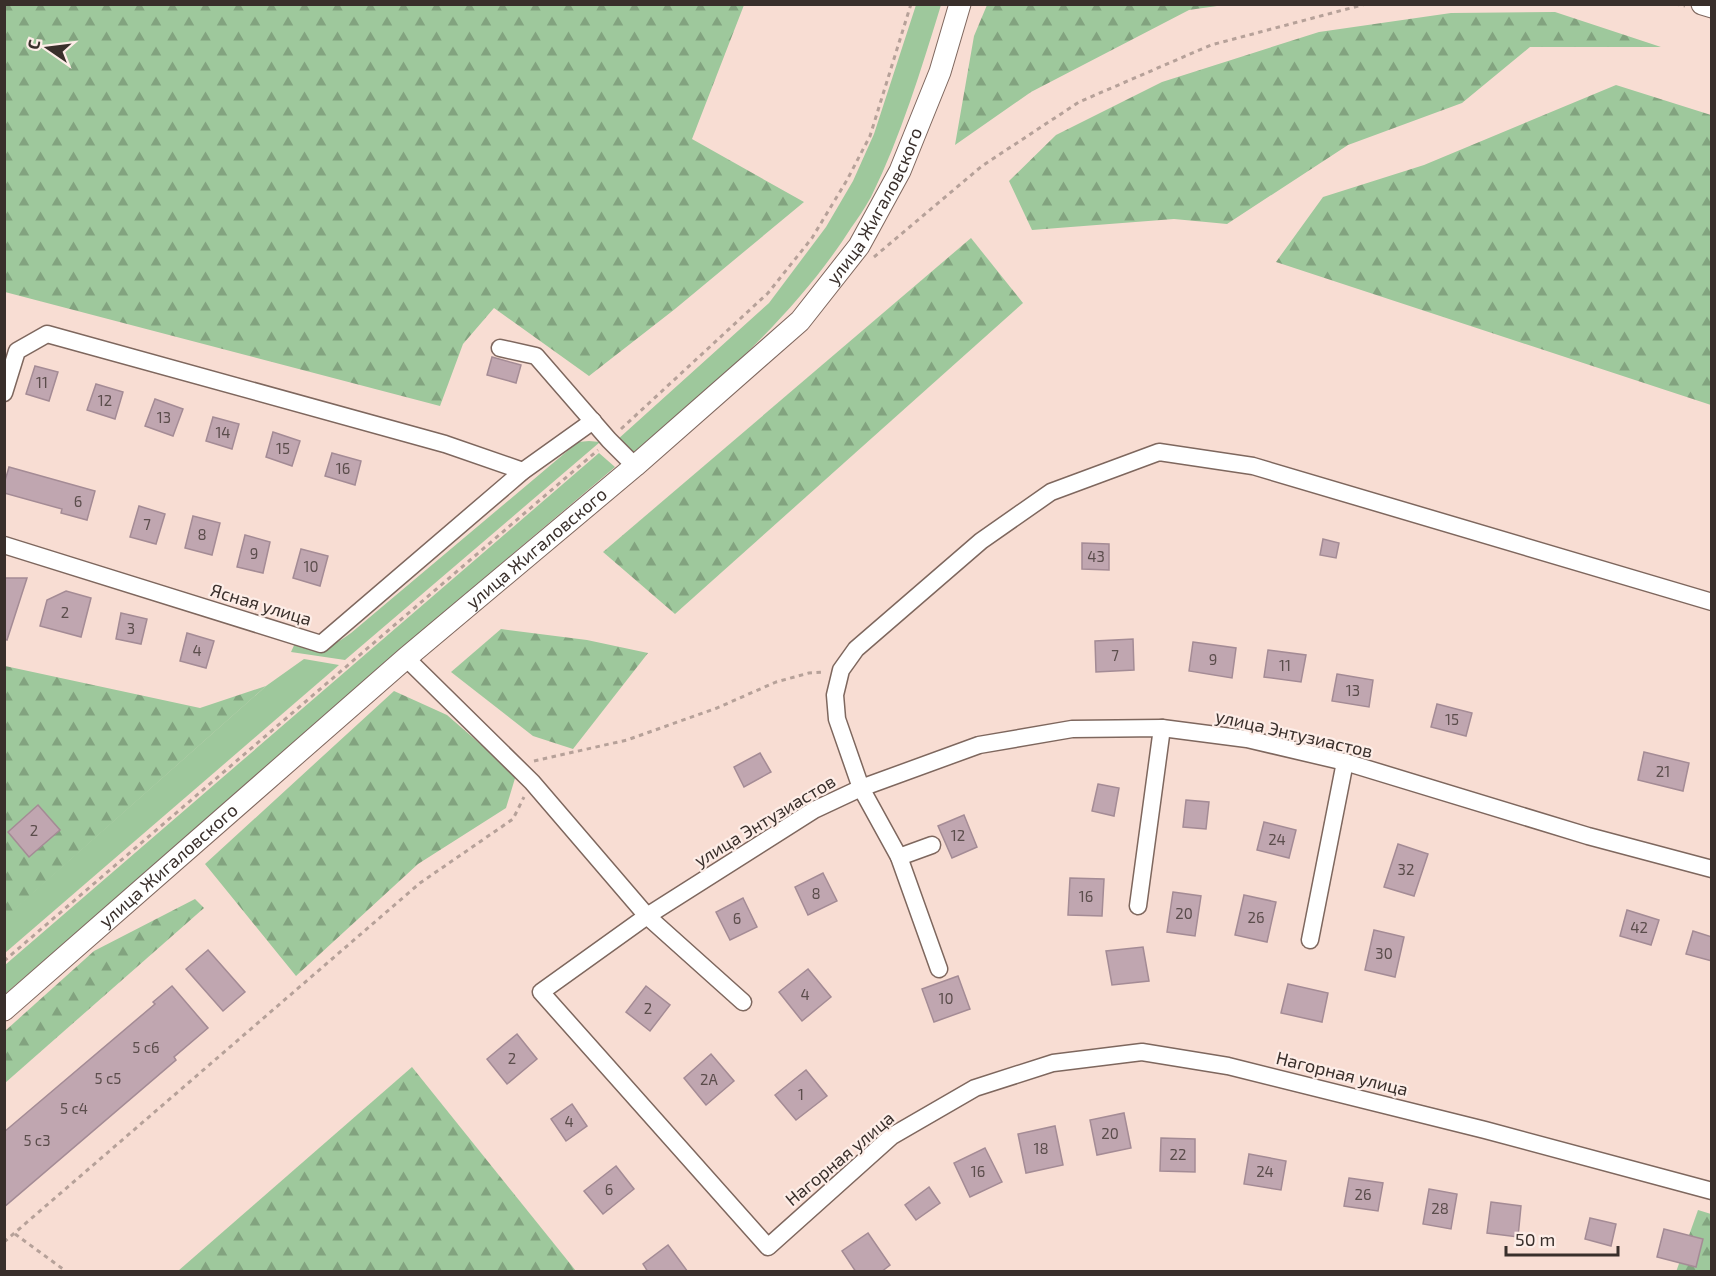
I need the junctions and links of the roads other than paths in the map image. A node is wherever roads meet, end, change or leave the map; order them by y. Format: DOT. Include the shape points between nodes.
graph roads {
  1 [pos="960,4"];
  2 [pos="1702,4"];
  3 [pos="1712,7"];
  4 [pos="500,348"];
  5 [pos="4,393"];
  6 [pos="593,421"];
  7 [pos="635,466"];
  8 [pos="523,471"];
  9 [pos="4,545"];
  10 [pos="1712,602"];
  11 [pos="406,658"];
  12 [pos="1162,728"];
  13 [pos="1346,762"];
  14 [pos="861,788"];
  15 [pos="932,845"];
  16 [pos="899,857"];
  17 [pos="1712,869"];
  18 [pos="1138,906"];
  19 [pos="647,916"];
  20 [pos="1310,940"];
  21 [pos="939,969"];
  22 [pos="743,1002"];
  23 [pos="4,1010"];
  24 [pos="1712,1191"];
  1 -- 7 [label="main road, улица Жигаловского" via="940,72 900,171 859,246 800,321"];
  2 -- 3 [label="main road"];
  4 -- 6 [label="street" via="536,356"];
  5 -- 8 [label="street" via="17,351 48,334 445,444"];
  6 -- 7 [label="street"];
  6 -- 8 [label="street, Ясная улица"];
  7 -- 11 [label="main road, улица Жигаловского"];
  8 -- 9 [label="street, Ясная улица" via="321,644"];
  10 -- 14 [label="street" via="1254,466 1159,452 1051,492 981,541 856,649 841,670 835,695 837,719"];
  11 -- 19 [label="street" via="531,782"];
  11 -- 23 [label="main road, улица Жигаловского"];
  12 -- 13 [label="street, улица Энтузиастов" via="1247,740"];
  12 -- 14 [label="street, улица Энтузиастов" via="1072,729 979,745"];
  12 -- 18 [label="street"];
  13 -- 17 [label="street, улица Энтузиастов" via="1588,836"];
  13 -- 20 [label="street"];
  14 -- 16 [label="street"];
  14 -- 19 [label="street, улица Энтузиастов" via="814,810"];
  15 -- 16 [label="street"];
  16 -- 21 [label="street"];
  19 -- 22 [label="street"];
  19 -- 24 [label="street, Нагорная улица" via="541,992 768,1247 892,1136 975,1088 1053,1063 1142,1052 1240,1069"];
}
